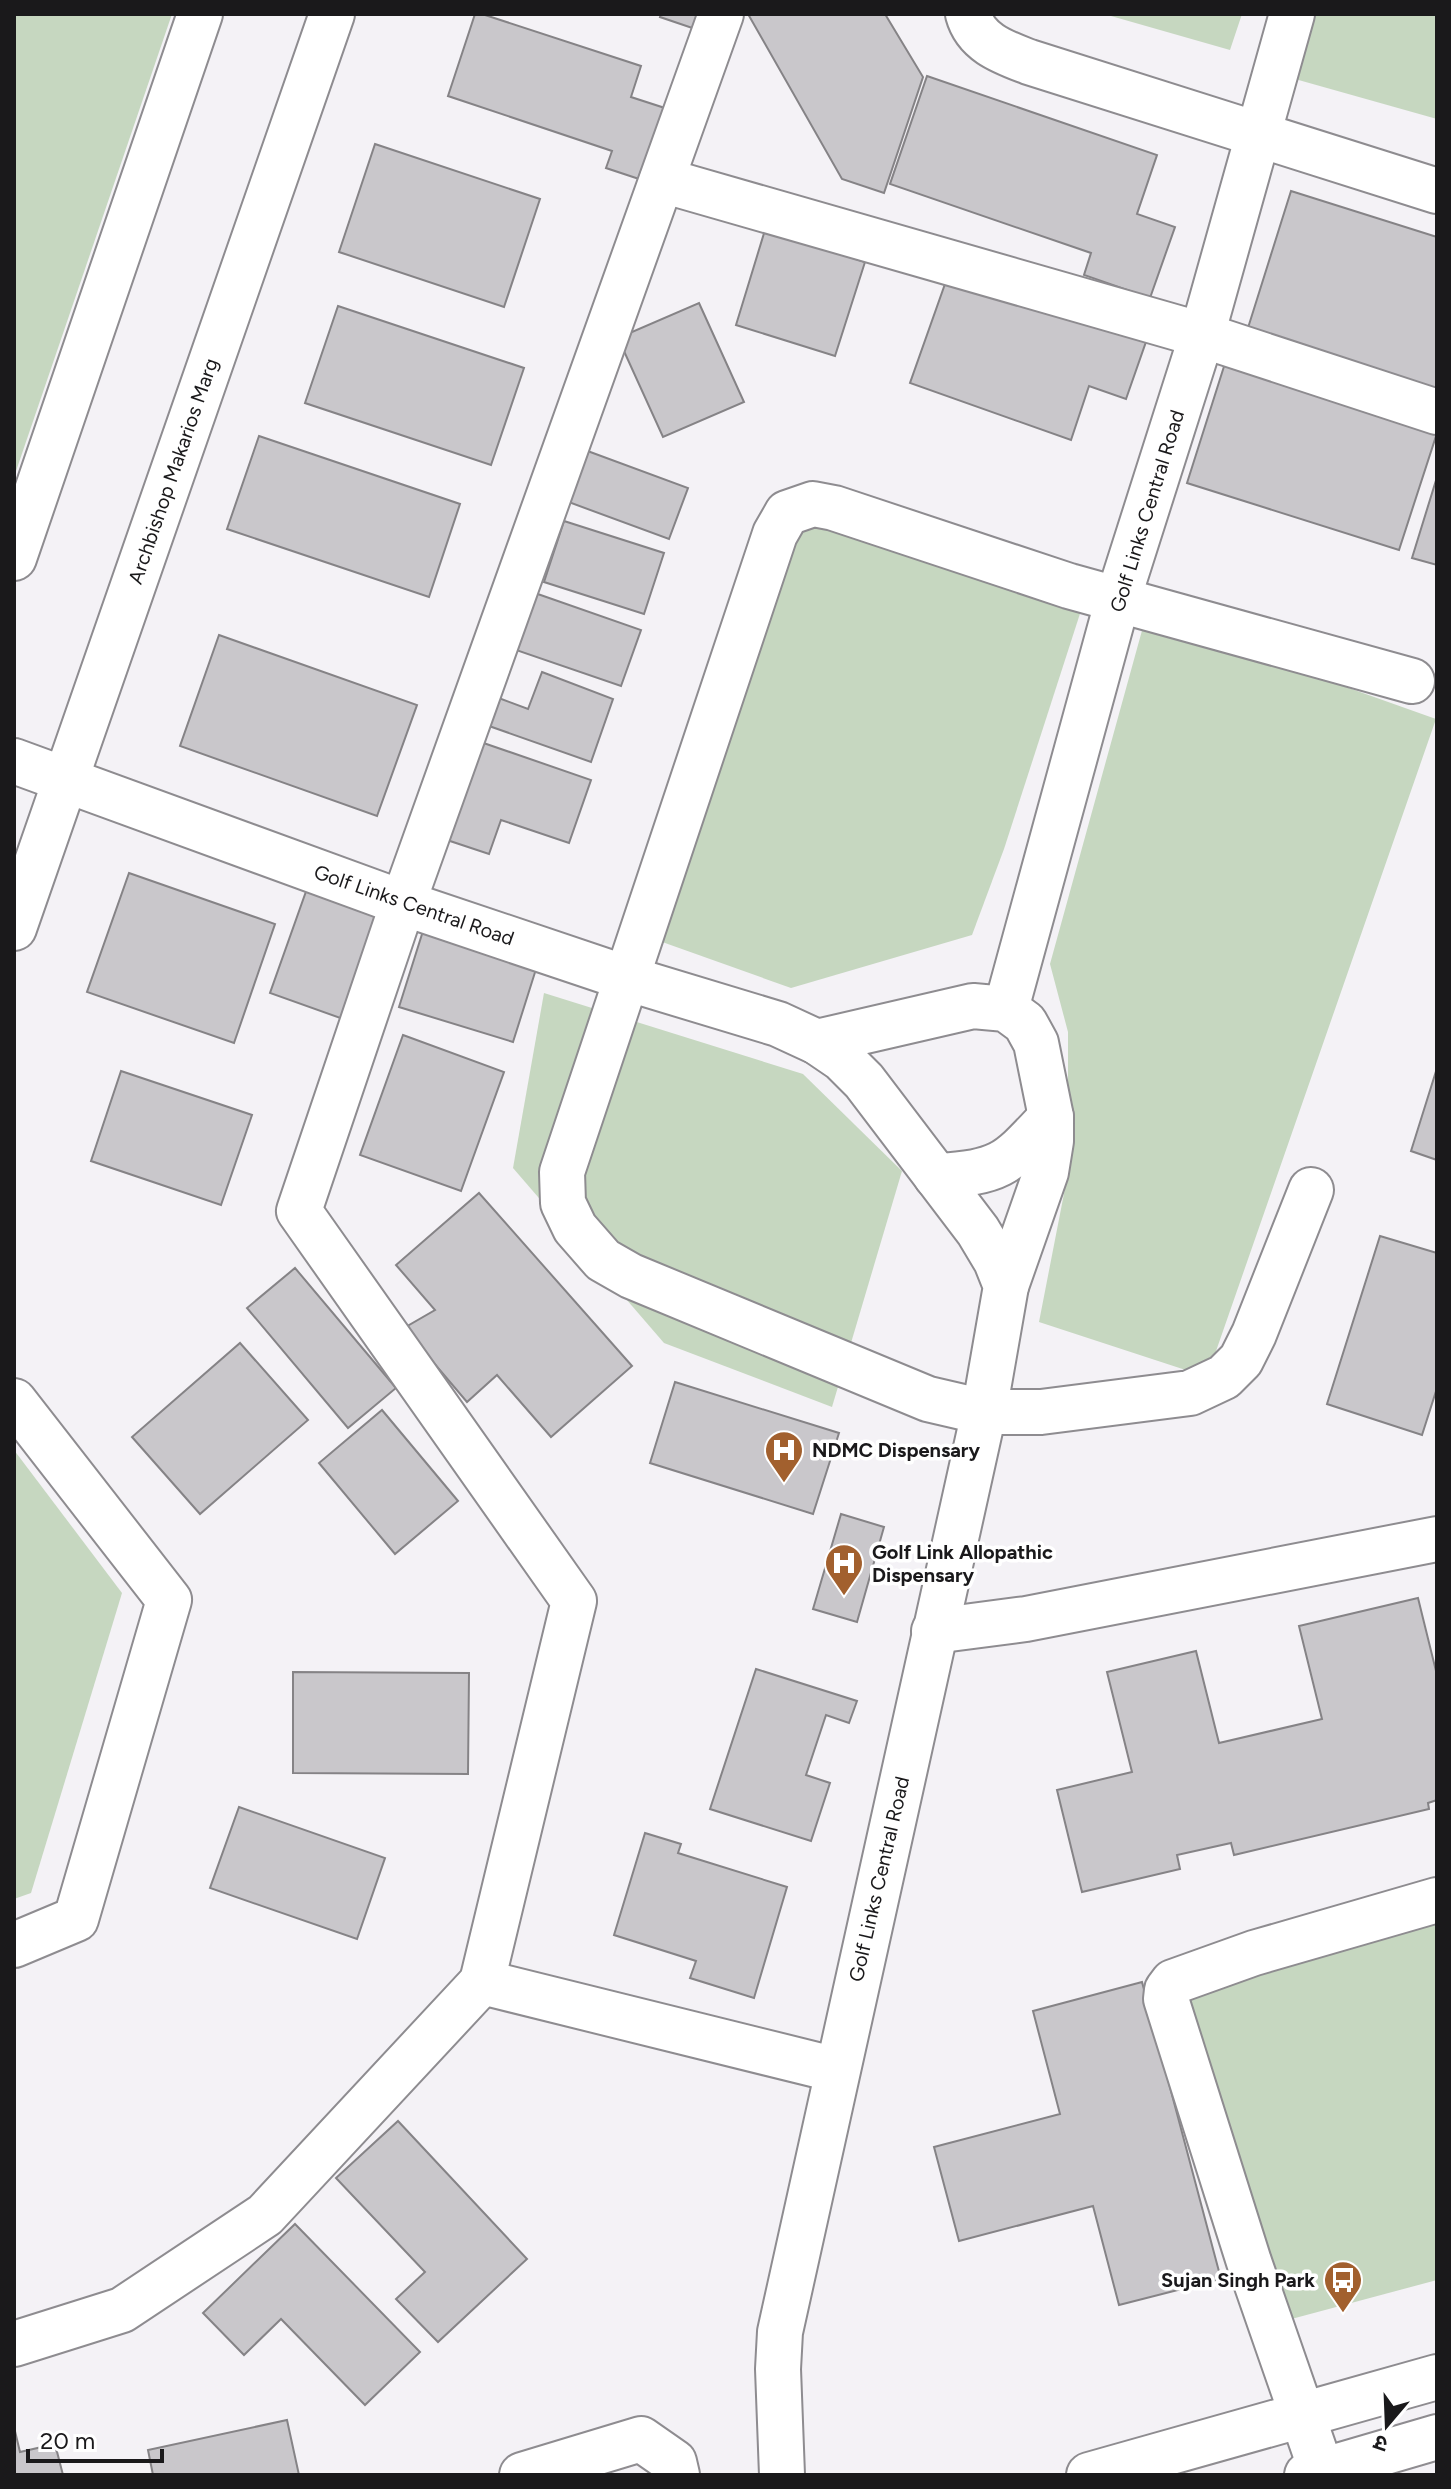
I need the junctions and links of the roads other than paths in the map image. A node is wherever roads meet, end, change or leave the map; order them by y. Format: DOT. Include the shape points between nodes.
graph roads {
  1 [pos="200,14"];
  2 [pos="332,14"];
  3 [pos="721,14"];
  4 [pos="968,14"];
  5 [pos="1292,14"];
  6 [pos="1258,134"];
  7 [pos="662,180"];
  8 [pos="1437,191"];
  9 [pos="1202,335"];
  10 [pos="1437,412"];
  11 [pos="14,558"];
  12 [pos="1118,599"];
  13 [pos="1412,681"];
  14 [pos="14,761"];
  15 [pos="66,779"];
  16 [pos="403,903"];
  17 [pos="14,928"];
  18 [pos="626,978"];
  19 [pos="1006,1009"];
  20 [pos="817,1042"];
  21 [pos="1051,1117"];
  22 [pos="936,1176"];
  23 [pos="1311,1190"];
  24 [pos="1006,1286"];
  25 [pos="14,1401"];
  26 [pos="984,1412"];
  27 [pos="1437,1539"];
  28 [pos="934,1631"];
  29 [pos="1437,1900"];
  30 [pos="14,1945"];
  31 [pos="482,1982"];
  32 [pos="837,2070"];
  33 [pos="14,2344"];
  34 [pos="1437,2377"];
  35 [pos="1301,2414"];
  36 [pos="1437,2437"];
  37 [pos="1317,2474"];
  38 [pos="522,2475"];
  39 [pos="677,2475"];
  40 [pos="782,2475"];
  41 [pos="1089,2475"];
  1 -- 11 [label="street"];
  2 -- 15 [label="street, Archbishop Makarios Marg"];
  3 -- 7 [label="street"];
  4 -- 6 [label="street" via="972,28 993,48"];
  5 -- 6 [label="street, Golf Links Central Road"];
  6 -- 8 [label="street"];
  6 -- 9 [label="street, Golf Links Central Road"];
  7 -- 9 [label="street"];
  7 -- 16 [label="street"];
  9 -- 10 [label="street"];
  9 -- 12 [label="street, Golf Links Central Road"];
  12 -- 13 [label="street"];
  12 -- 18 [label="street" via="834,508 813,504 787,513 775,534"];
  12 -- 19 [label="street, Golf Links Central Road"];
  14 -- 15 [label="street, Golf Links Central Road"];
  15 -- 16 [label="street, Golf Links Central Road"];
  15 -- 17 [label="street, Archbishop Makarios Marg"];
  16 -- 18 [label="street, Golf Links Central Road"];
  16 -- 31 [label="street" via="299,1211 574,1601"];
  18 -- 20 [label="street, Golf Links Central Road" via="778,1024"];
  18 -- 26 [label="street" via="562,1172 563,1203 575,1228 603,1260 631,1276 928,1399"];
  19 -- 20 [label="street" via="973,1006"];
  19 -- 21 [label="street, Golf Links Central Road" via="1025,1023 1036,1043"];
  20 -- 22 [label="street, Golf Links Central Road" via="864,1081"];
  21 -- 22 [label="street" via="1015,1155 991,1170"];
  21 -- 24 [label="street, Golf Links Central Road" via="1046,1172"];
  22 -- 24 [label="street, Golf Links Central Road" via="978,1231"];
  23 -- 26 [label="street" via="1254,1334 1241,1360 1224,1377 1190,1393 1041,1412"];
  24 -- 26 [label="street, Golf Links Central Road"];
  25 -- 30 [label="street" via="169,1600 76,1919"];
  26 -- 28 [label="street, Golf Links Central Road"];
  27 -- 28 [label="street" via="1026,1619"];
  28 -- 32 [label="street, Golf Links Central Road"];
  29 -- 35 [label="street" via="1254,1953 1173,1982 1167,1990"];
  31 -- 32 [label="street"];
  31 -- 33 [label="street" via="265,2215 122,2310"];
  32 -- 40 [label="street, Golf Links Central Road" via="780,2332"];
  34 -- 35 [label="street"];
  35 -- 37 [label="street"];
  35 -- 41 [label="street"];
  36 -- 37 [label="street"];
  38 -- 39 [label="street" via="641,2439 674,2462"];
}
